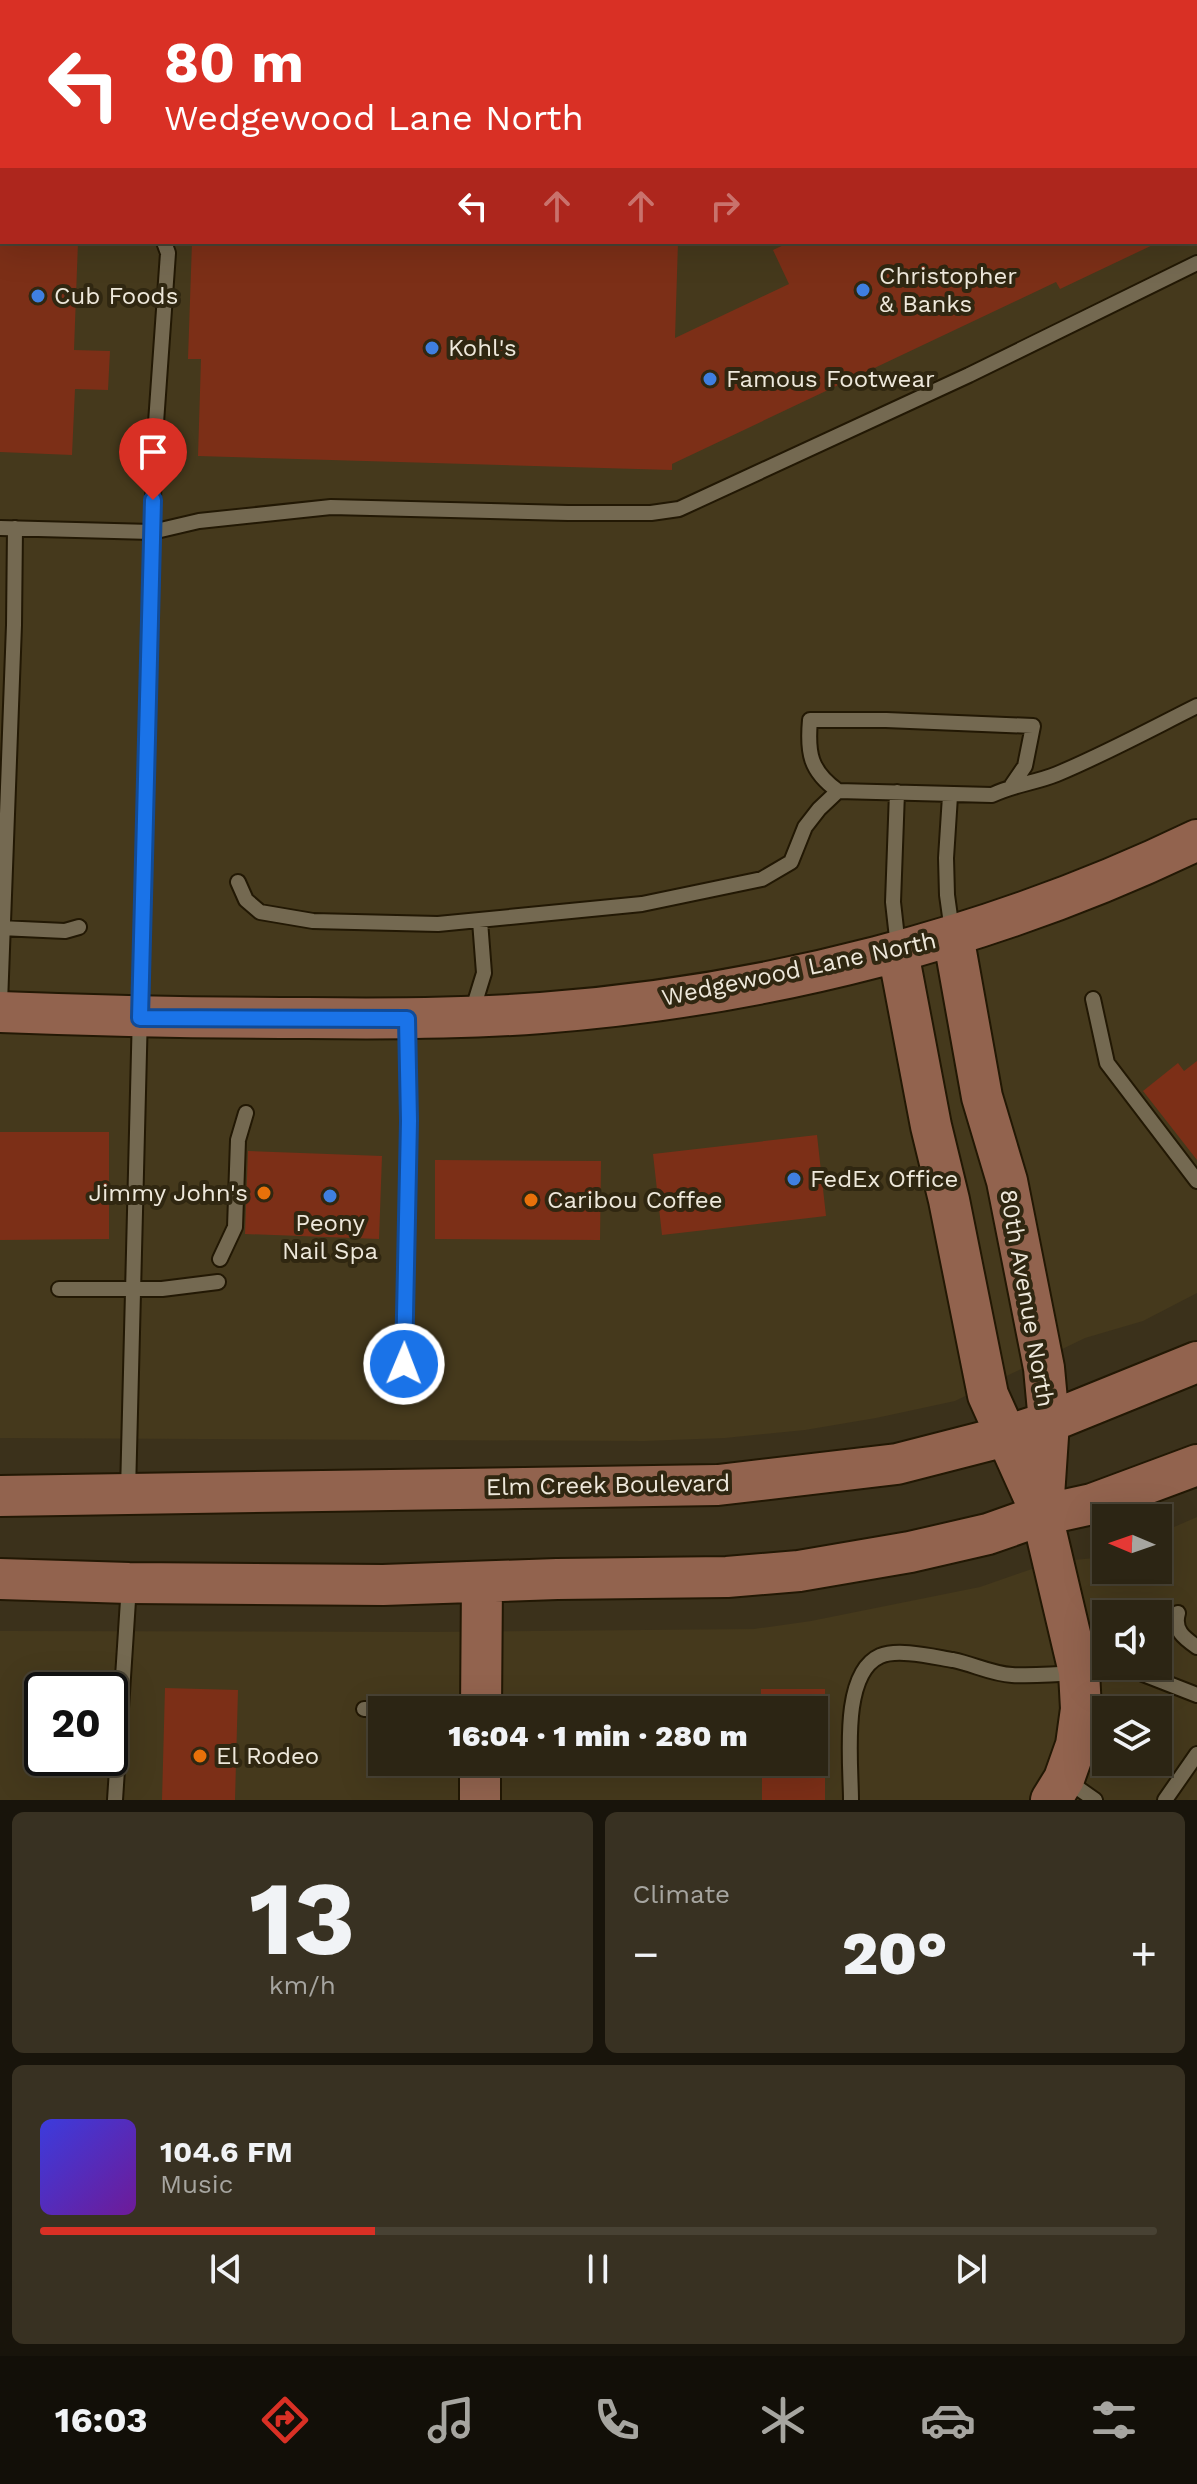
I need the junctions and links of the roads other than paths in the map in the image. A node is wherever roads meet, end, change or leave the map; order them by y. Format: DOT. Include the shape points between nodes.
graph roads {
  1 [pos="165,244"];
  2 [pos="1197,263"];
  3 [pos="7,528"];
  4 [pos="152,532"];
  5 [pos="1197,706"];
  6 [pos="1012,785"];
  7 [pos="838,791"];
  8 [pos="897,792"];
  9 [pos="950,796"];
  10 [pos="1197,840"];
  11 [pos="238,882"];
  12 [pos="480,921"];
  13 [pos="79,927"];
  14 [pos="2,928"];
  15 [pos="953,935"];
  16 [pos="898,952"];
  17 [pos="1093,999"];
  18 [pos="0,1003"];
  19 [pos="0,1012"];
  20 [pos="470,1016"];
  21 [pos="140,1018"];
  22 [pos="407,1019"];
  23 [pos="246,1113"];
  24 [pos="1197,1181"];
  25 [pos="220,1259"];
  26 [pos="218,1282"];
  27 [pos="59,1289"];
  28 [pos="134,1289"];
  29 [pos="1197,1362"];
  30 [pos="404,1364"];
  31 [pos="1049,1422"];
  32 [pos="1006,1436"];
  33 [pos="1197,1465"];
  34 [pos="128,1494"];
  35 [pos="0,1496"];
  36 [pos="1042,1515"];
  37 [pos="0,1579"];
  38 [pos="482,1582"];
  39 [pos="129,1583"];
  40 [pos="1178,1613"];
  41 [pos="1197,1647"];
  42 [pos="1079,1672"];
  43 [pos="1197,1695"];
  44 [pos="481,1696"];
  45 [pos="364,1709"];
  46 [pos="368,1709"];
  47 [pos="1197,1754"];
  48 [pos="480,1776"];
  49 [pos="1070,1793"];
  50 [pos="115,1800"];
  51 [pos="480,1800"];
  52 [pos="851,1800"];
  53 [pos="1165,1800"];
  1 -- 4 [label="lane"];
  2 -- 4 [label="lane" via="679,509 568,513 331,507 199,521"];
  3 -- 4 [label="lane"];
  3 -- 14 [label="lane" via="14,625"];
  4 -- 21 [label="lane"];
  5 -- 6 [label="lane" via="1054,775"];
  6 -- 7 [label="lane" via="1025,766 1033,726 810,720 812,764"];
  6 -- 9 [label="lane" via="992,795"];
  7 -- 8 [label="lane"];
  7 -- 12 [label="lane" via="805,827 791,862 762,879 642,904"];
  8 -- 9 [label="lane"];
  8 -- 16 [label="lane" via="893,902"];
  9 -- 15 [label="lane" via="946,858"];
  10 -- 15 [label="street, Wedgewood Lane North" via="1084,890"];
  11 -- 12 [label="lane" via="246,900 260,912 287,917"];
  12 -- 20 [label="lane" via="484,973"];
  13 -- 14 [label="lane"];
  14 -- 18 [label="lane"];
  15 -- 16 [label="street, Wedgewood Lane North"];
  15 -- 31 [label="street, 80th Avenue North" via="982,1097 1007,1181 1044,1368"];
  16 -- 20 [label="street, Wedgewood Lane North" via="686,996"];
  16 -- 32 [label="street, 80th Avenue North" via="988,1395"];
  17 -- 24 [label="lane" via="1107,1063"];
  19 -- 21 [label="street, Wedgewood Lane North"];
  20 -- 22 [label="street, Wedgewood Lane North"];
  21 -- 22 [label="street, Wedgewood Lane North"];
  21 -- 28 [label="lane"];
  22 -- 30 [label="lane"];
  23 -- 25 [label="lane" via="238,1140 235,1227"];
  26 -- 28 [label="lane"];
  27 -- 28 [label="lane"];
  28 -- 34 [label="lane"];
  29 -- 31 [label="street, Elm Creek Boulevard"];
  31 -- 32 [label="street, Elm Creek Boulevard"];
  31 -- 36 [label="street, 80th Avenue North"];
  32 -- 34 [label="street, Elm Creek Boulevard" via="897,1464 718,1485"];
  32 -- 36 [label="street, 80th Avenue North"];
  33 -- 36 [label="street" via="1092,1504"];
  34 -- 35 [label="street, Elm Creek Boulevard"];
  36 -- 38 [label="street" via="910,1552 799,1571"];
  36 -- 42 [label="street"];
  37 -- 39 [label="street"];
  38 -- 39 [label="street"];
  38 -- 44 [label="street"];
  39 -- 50 [label="lane"];
  40 -- 41 [label="lane" via="1178,1631"];
  42 -- 43 [label="lane" via="1138,1672"];
  42 -- 49 [label="street" via="1081,1709"];
  42 -- 52 [label="lane" via="1011,1675 934,1657 880,1656 855,1686"];
  45 -- 46 [label="lane"];
  47 -- 53 [label="lane"];
  48 -- 51 [label="street"];
}
